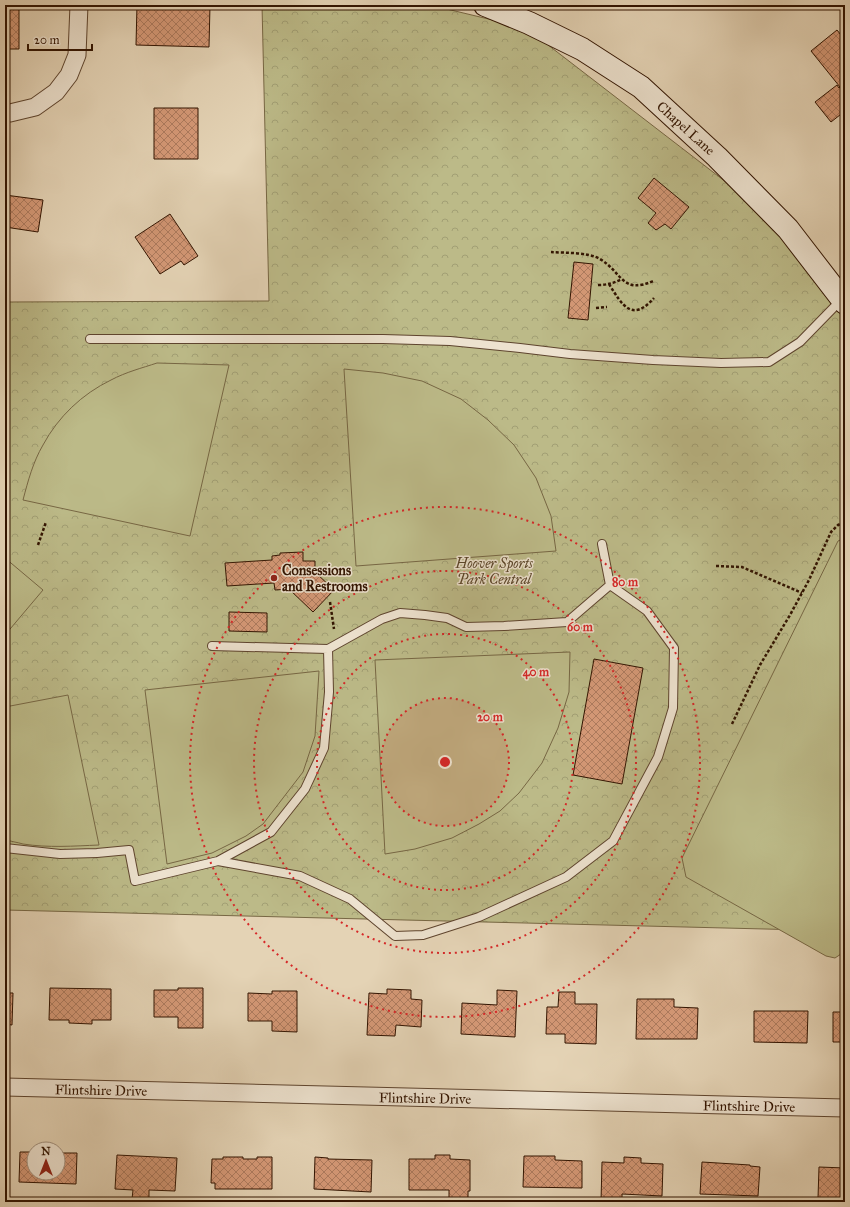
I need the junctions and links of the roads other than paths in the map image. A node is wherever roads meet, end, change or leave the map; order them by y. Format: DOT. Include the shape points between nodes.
graph roads {
  1 [pos="79,5"];
  2 [pos="485,5"];
  3 [pos="5,112"];
  4 [pos="843,301"];
  5 [pos="90,339"];
  6 [pos="602,544"];
  7 [pos="610,585"];
  8 [pos="212,646"];
  9 [pos="328,649"];
  10 [pos="5,848"];
  11 [pos="218,861"];
  12 [pos="5,1087"];
  13 [pos="845,1108"];
  1 -- 3 [label="street" via="77,55 69,75 56,92 35,107"];
  2 -- 4 [label="street, Chapel Lane" via="529,23 582,50 641,87 717,157 788,229"];
  4 -- 5 [label="lane" via="800,342 769,362 653,360 450,342 383,339"];
  6 -- 7 [label="lane"];
  7 -- 9 [label="lane" via="567,622 466,627 448,618 400,613 382,619"];
  7 -- 11 [label="lane" via="647,611 674,648 673,708 658,757 613,841 566,877 479,917 423,935 395,936 350,899 300,876"];
  8 -- 9 [label="lane"];
  9 -- 11 [label="lane" via="324,748 305,789 271,832"];
  10 -- 11 [label="lane" via="60,854 129,850 135,881"];
  12 -- 13 [label="street, Flintshire Drive"];
}
